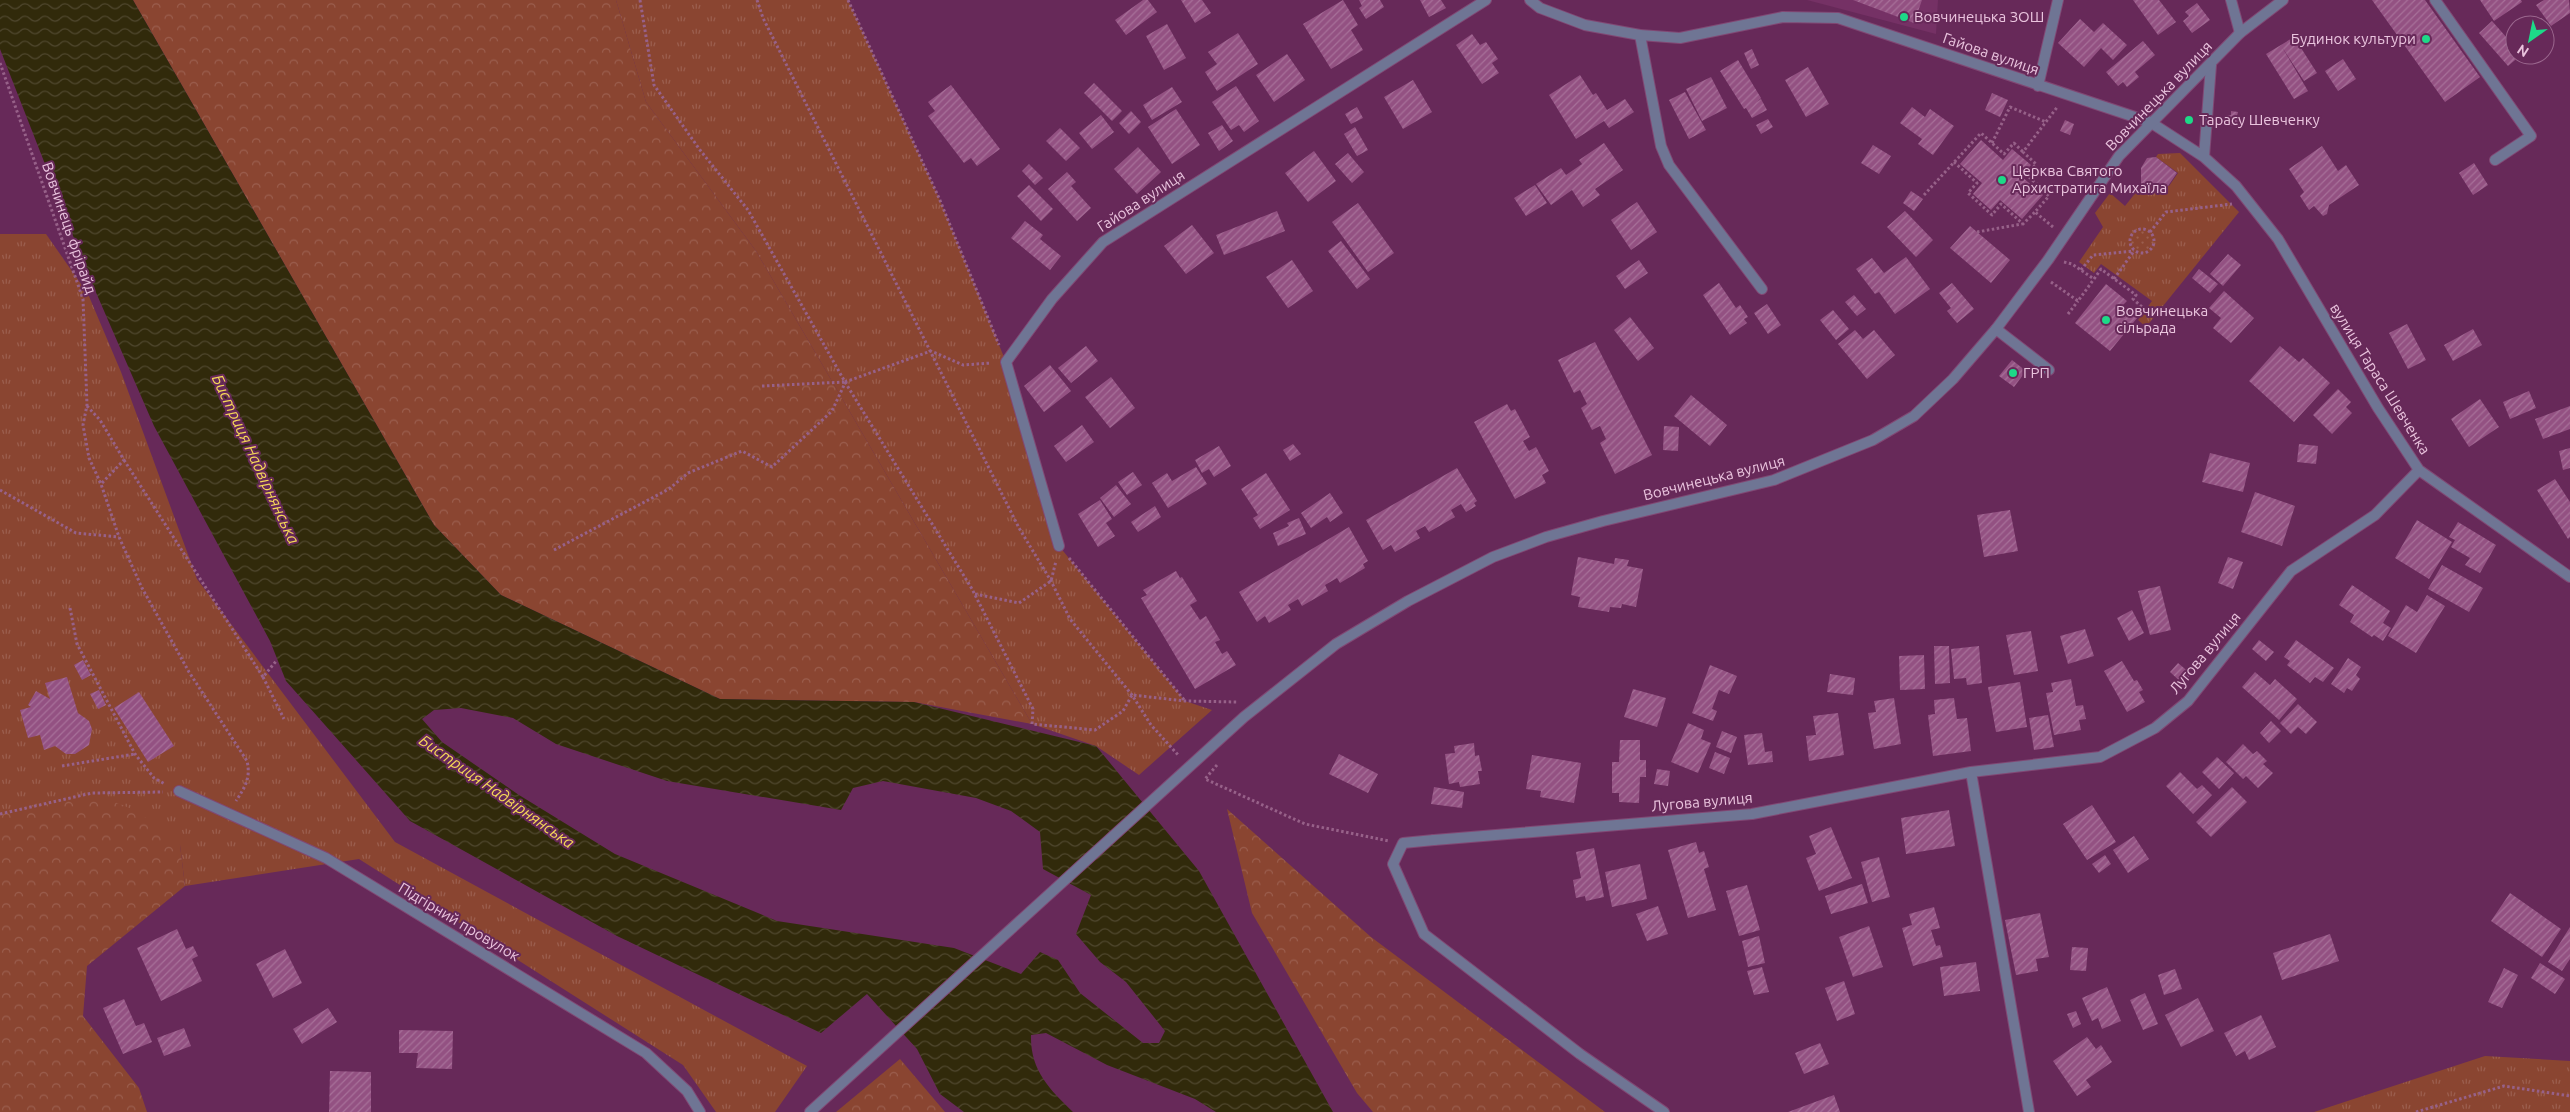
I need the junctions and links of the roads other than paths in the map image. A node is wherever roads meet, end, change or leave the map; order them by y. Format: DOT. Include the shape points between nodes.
graph roads {
  1 [pos="1486,0"];
  2 [pos="1530,0"];
  3 [pos="2058,0"];
  4 [pos="2230,0"];
  5 [pos="2283,0"];
  6 [pos="2435,0"];
  7 [pos="2240,33"];
  8 [pos="1640,35"];
  9 [pos="2210,65"];
  10 [pos="2038,86"];
  11 [pos="2150,122"];
  12 [pos="2204,158"];
  13 [pos="2495,160"];
  14 [pos="1762,289"];
  15 [pos="1996,329"];
  16 [pos="2049,370"];
  17 [pos="2419,470"];
  18 [pos="1059,546"];
  19 [pos="2570,577"];
  20 [pos="1971,772"];
  21 [pos="179,791"];
  22 [pos="700,1112"];
  23 [pos="810,1112"];
  24 [pos="1664,1112"];
  25 [pos="2029,1112"];
  1 -- 18 [label="street, Гайова вулиця" via="1103,242 1052,299 1006,362"];
  2 -- 8 [label="street, Гайова вулиця" via="1540,8 1585,25"];
  3 -- 10 [label="street"];
  4 -- 7 [label="street"];
  5 -- 7 [label="street, Вовчинецька вулиця"];
  6 -- 13 [label="street" via="2531,136"];
  7 -- 9 [label="street, Вовчинецька вулиця"];
  8 -- 10 [label="street, Гайова вулиця" via="1680,38 1783,17 1838,18"];
  8 -- 14 [label="street" via="1661,146 1669,165"];
  9 -- 11 [label="street, Вовчинецька вулиця"];
  9 -- 12 [label="street"];
  10 -- 11 [label="street, Гайова вулиця"];
  11 -- 12 [label="street, вулиця Тараса Шевченка"];
  11 -- 15 [label="street, Вовчинецька вулиця" via="2119,156"];
  12 -- 17 [label="street, вулиця Тараса Шевченка" via="2236,186 2278,240 2378,408"];
  15 -- 16 [label="street"];
  15 -- 23 [label="street, Вовчинецька вулиця" via="1953,379 1914,416 1873,440 1774,480 1603,520 1493,557 1408,601 1336,644 1265,699"];
  17 -- 19 [label="street, вулиця Тараса Шевченка"];
  17 -- 20 [label="street, Лугова вулиця" via="2375,515 2291,571 2188,701 2155,728 2100,758"];
  20 -- 24 [label="street, Лугова вулиця" via="1752,814 1403,843 1393,864 1424,934 1580,1054"];
  20 -- 25 [label="street"];
  21 -- 22 [label="street, Підгірний провулок" via="326,858 646,1053 687,1091"];
}
